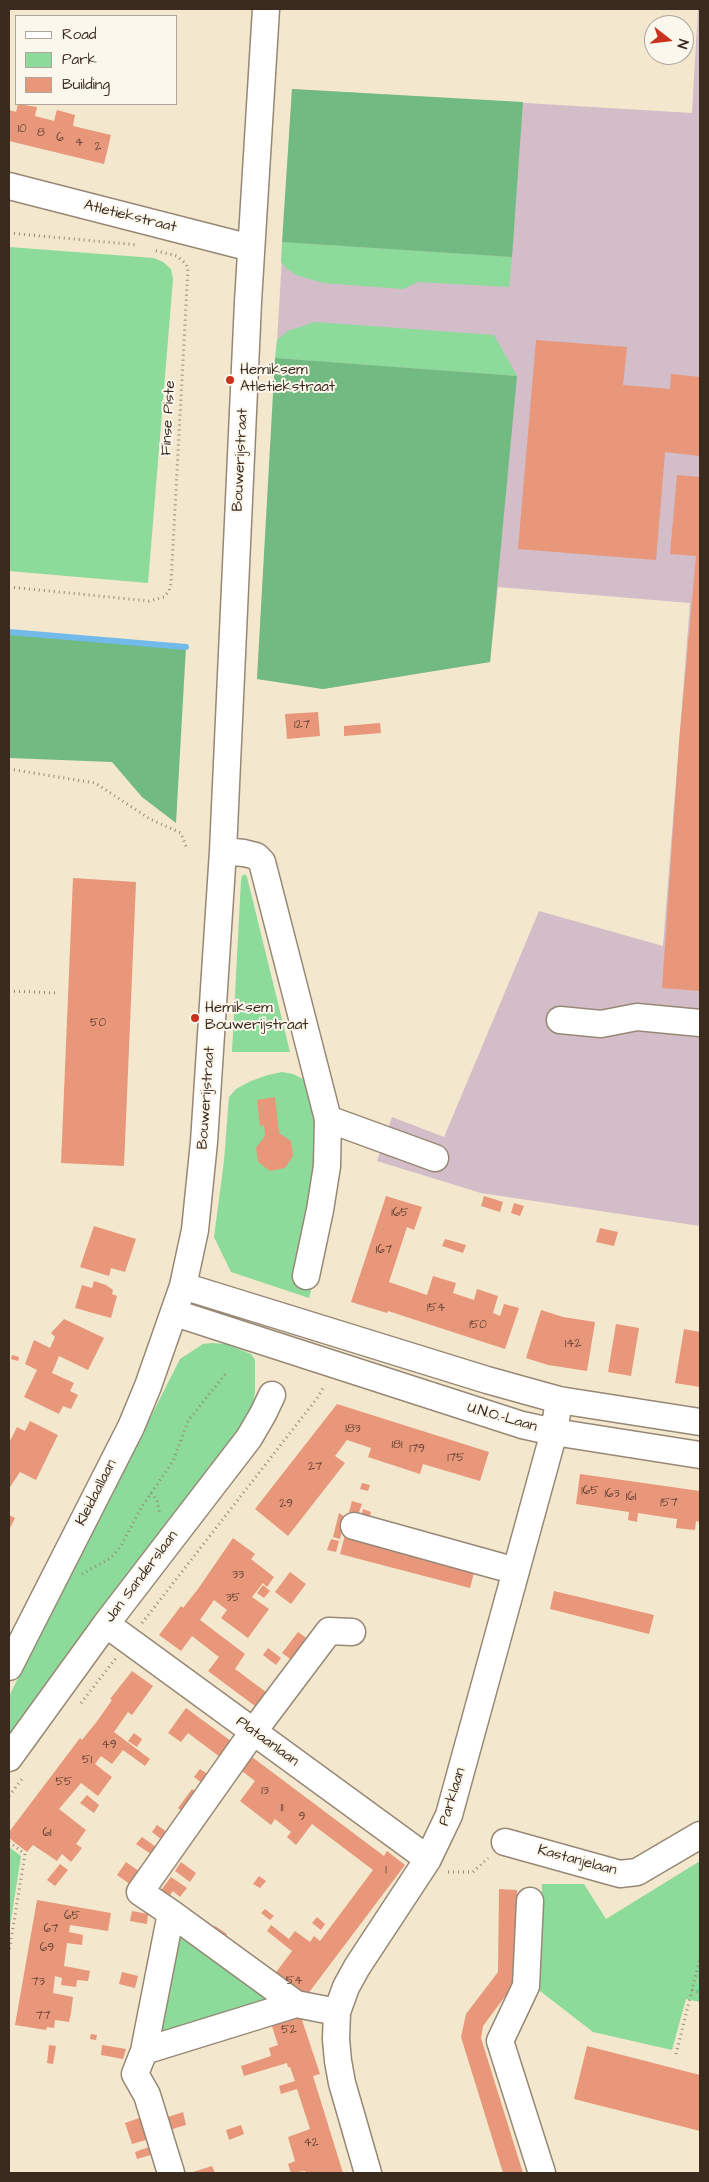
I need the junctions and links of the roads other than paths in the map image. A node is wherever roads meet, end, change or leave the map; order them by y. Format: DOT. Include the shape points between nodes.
graph roads {
  1 [pos="266,9"];
  2 [pos="9,186"];
  3 [pos="251,248"];
  4 [pos="223,851"];
  5 [pos="560,1020"];
  6 [pos="700,1023"];
  7 [pos="328,1119"];
  8 [pos="435,1158"];
  9 [pos="306,1276"];
  10 [pos="183,1286"];
  11 [pos="175,1313"];
  12 [pos="320,1328"];
  13 [pos="310,1357"];
  14 [pos="272,1395"];
  15 [pos="559,1400"];
  16 [pos="700,1422"];
  17 [pos="554,1432"];
  18 [pos="700,1455"];
  19 [pos="354,1526"];
  20 [pos="516,1571"];
  21 [pos="106,1624"];
  22 [pos="352,1632"];
  23 [pos="9,1668"];
  24 [pos="253,1732"];
  25 [pos="18,1765"];
  26 [pos="700,1835"];
  27 [pos="505,1842"];
  28 [pos="425,1863"];
  29 [pos="530,1901"];
  30 [pos="171,1913"];
  31 [pos="296,2004"];
  32 [pos="337,2012"];
  33 [pos="144,2051"];
  34 [pos="171,2173"];
  35 [pos="368,2173"];
  36 [pos="542,2173"];
  1 -- 3 [label="street, Bouwerijstraat"];
  2 -- 3 [label="street, Atletiekstraat"];
  3 -- 4 [label="street, Bouwerijstraat"];
  4 -- 7 [label="street" via="244,852 262,862"];
  4 -- 10 [label="street, Bouwerijstraat" via="204,1142 195,1230"];
  5 -- 6 [label="street" via="600,1024 637,1017"];
  7 -- 8 [label="street"];
  7 -- 9 [label="street" via="327,1166"];
  10 -- 11 [label="street, Bouwerijstraat"];
  10 -- 12 [label="street"];
  11 -- 13 [label="street, U.N.O.-Laan"];
  11 -- 23 [label="street, Kleidaallaan" via="131,1427"];
  12 -- 13 [label="street"];
  12 -- 15 [label="street"];
  13 -- 17 [label="street, U.N.O.-Laan" via="522,1425"];
  14 -- 21 [label="street, Jan Sanderslaan" via="249,1438"];
  15 -- 16 [label="street"];
  15 -- 17 [label="street, Parklaan"];
  17 -- 18 [label="street, U.N.O.-Laan"];
  17 -- 20 [label="street, Parklaan"];
  19 -- 20 [label="street"];
  20 -- 28 [label="street, Parklaan" via="449,1814"];
  21 -- 24 [label="street, Plataanlaan"];
  21 -- 25 [label="street, Jan Sanderslaan"];
  22 -- 24 [label="street" via="329,1631"];
  24 -- 28 [label="street, Plataanlaan"];
  24 -- 30 [label="street" via="140,1892"];
  26 -- 27 [label="street, Kastanjelaan" via="637,1872 620,1874"];
  28 -- 32 [label="street, Parklaan" via="356,1967"];
  29 -- 36 [label="street" via="526,1986 500,2041"];
  30 -- 31 [label="street"];
  30 -- 33 [label="street"];
  31 -- 32 [label="street"];
  31 -- 33 [label="street"];
  32 -- 35 [label="street, Parklaan" via="336,2039 342,2083"];
  33 -- 34 [label="street" via="135,2074 147,2094"];
}
